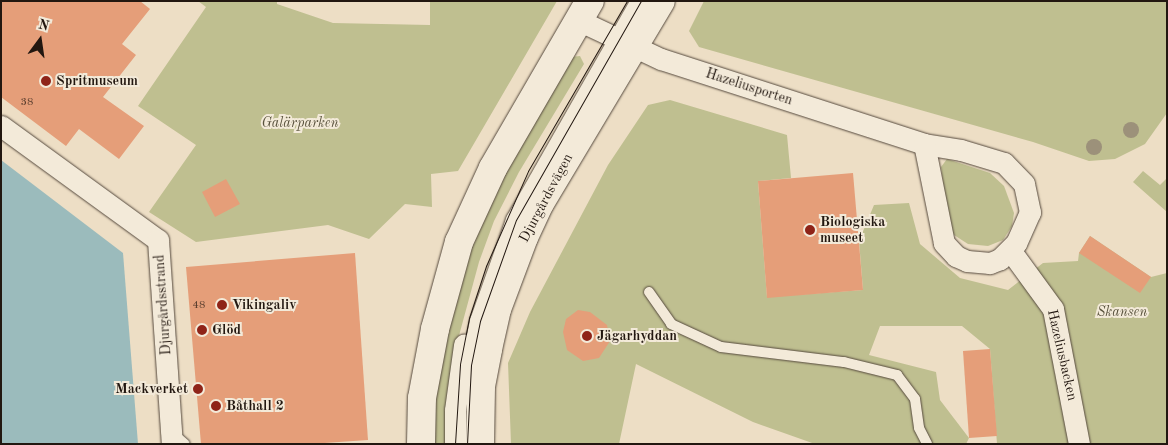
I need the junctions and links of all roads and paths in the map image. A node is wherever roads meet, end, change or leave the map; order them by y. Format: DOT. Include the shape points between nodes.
graph roads {
  1 [pos="626,1"];
  2 [pos="641,1"];
  3 [pos="661,1"];
  4 [pos="584,10"];
  5 [pos="621,41"];
  6 [pos="1,126"];
  7 [pos="924,144"];
  8 [pos="1010,250"];
  9 [pos="649,292"];
  10 [pos="176,440"];
  11 [pos="421,444"];
  12 [pos="455,444"];
  13 [pos="467,444"];
  14 [pos="480,444"];
  15 [pos="927,444"];
  16 [pos="1079,444"];
  1 -- 5 [label="street, Djurgårdsvägen"];
  2 -- 5 [label="street, Djurgårdsvägen"];
  3 -- 5 [label="street, Djurgårdsvägen"];
  4 -- 5 [label="street, Hazeliusporten"];
  4 -- 11 [label="street" via="493,168 459,242 435,329 422,398"];
  5 -- 7 [label="street, Hazeliusporten"];
  5 -- 12 [label="street, Djurgårdsvägen" via="528,171 486,266 460,364"];
  5 -- 13 [label="street, Djurgårdsvägen" via="516,220 480,321 471,365"];
  5 -- 14 [label="street, Djurgårdsvägen" via="513,263 488,349 481,386"];
  6 -- 10 [label="street, Djurgårdsstrand" via="158,240"];
  7 -- 8 [label="street" via="942,237 952,253 967,261 990,263"];
  7 -- 8 [label="street, Hazeliusporten" via="961,150 1004,163 1017,174 1028,193 1030,212"];
  8 -- 16 [label="street, Hazeliusbacken" via="1054,309"];
  9 -- 15 [label="lane" via="671,324 721,347 844,362 898,375 914,399"];
}
